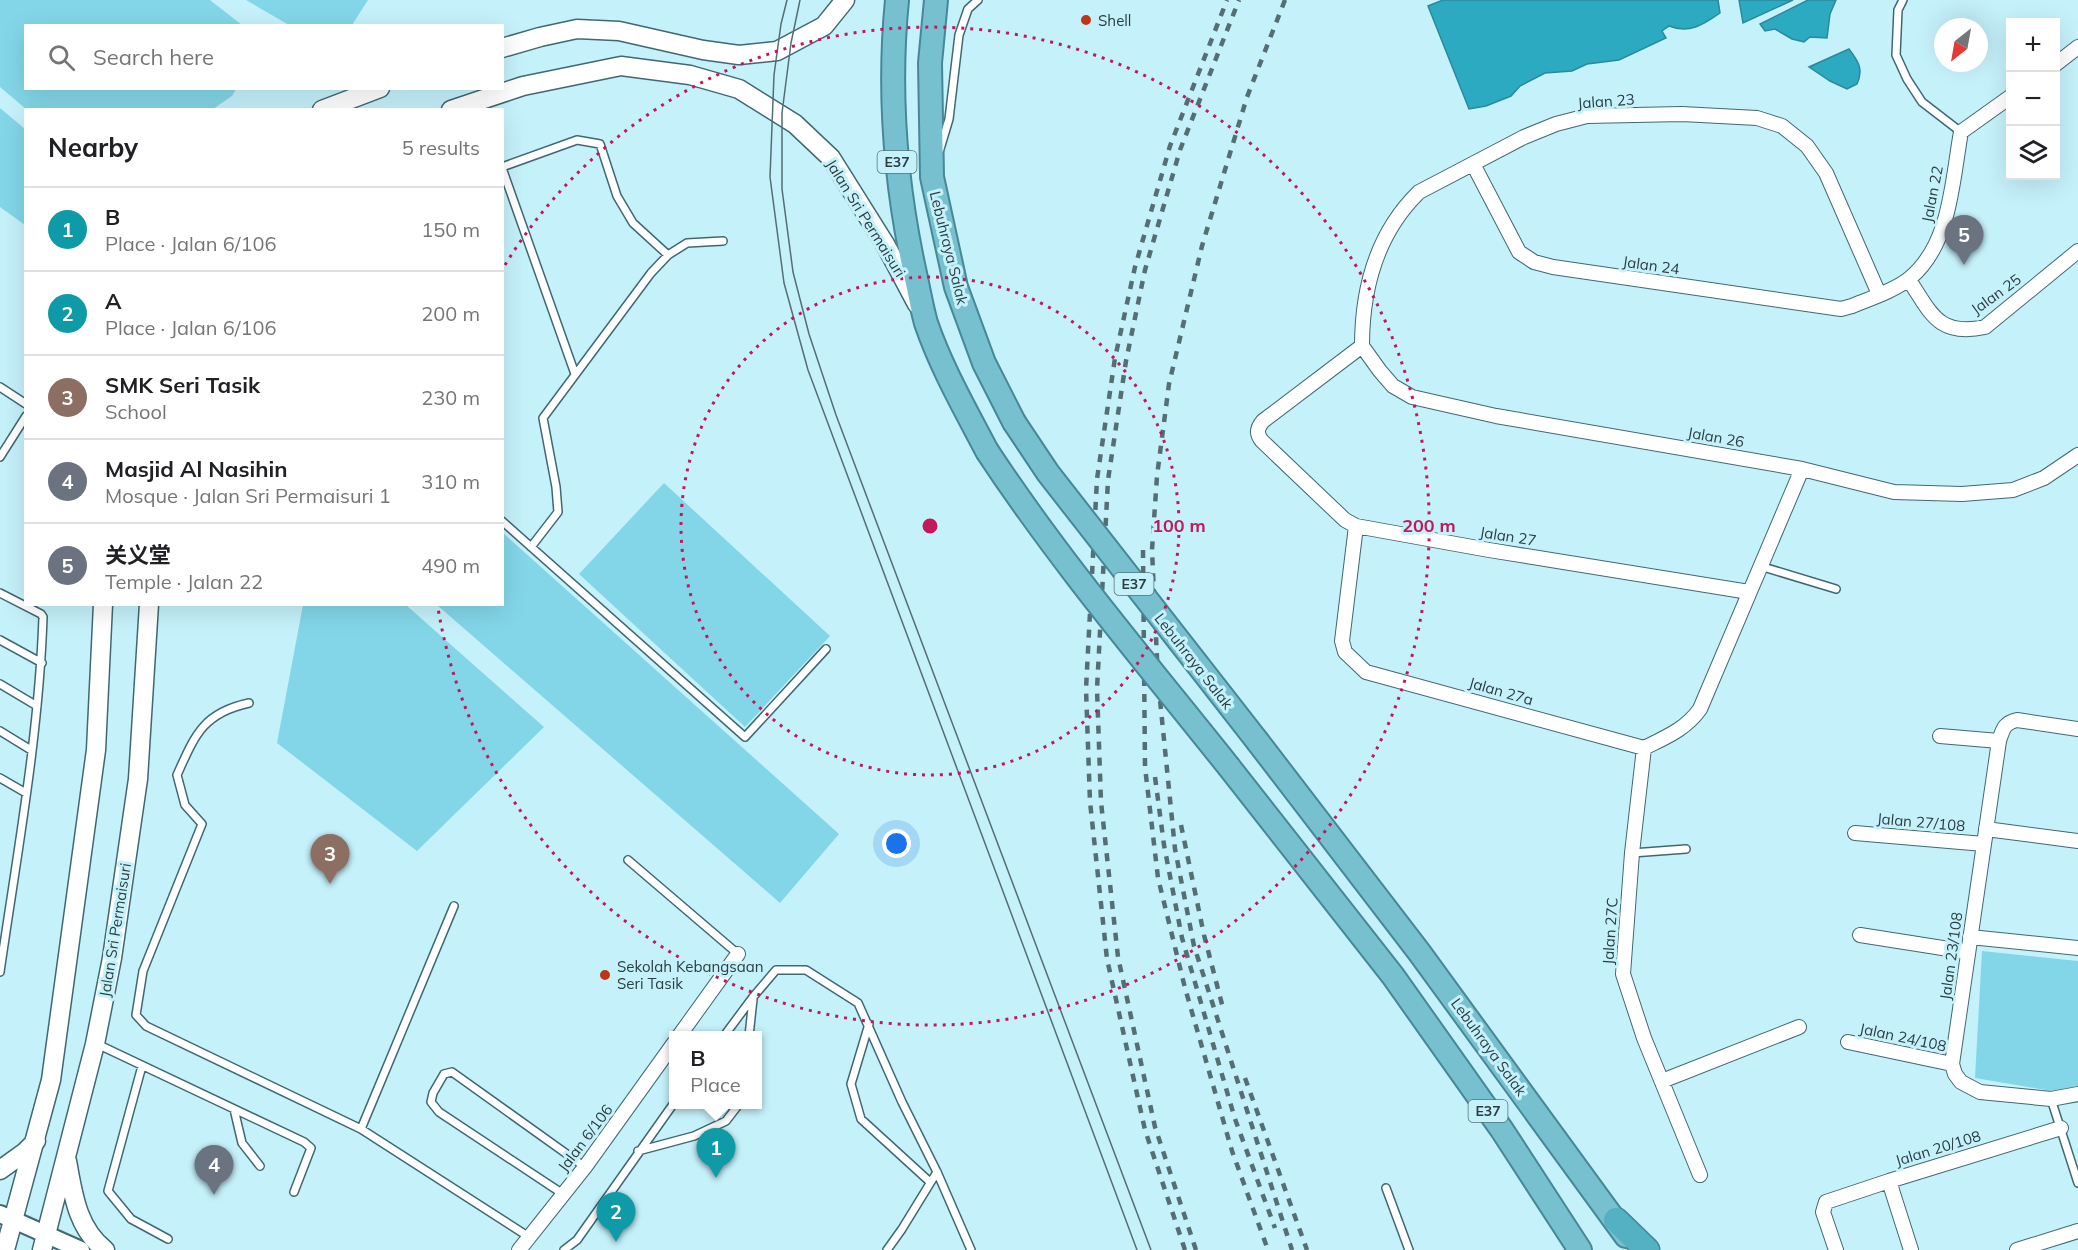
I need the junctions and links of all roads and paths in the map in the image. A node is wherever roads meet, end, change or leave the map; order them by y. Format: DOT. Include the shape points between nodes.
graph roads {
  1 [pos="845,0"];
  2 [pos="897,0"];
  3 [pos="936,0"];
  4 [pos="978,0"];
  5 [pos="1903,0"];
  6 [pos="504,47"];
  7 [pos="2078,47"];
  8 [pos="2060,60"];
  9 [pos="375,90"];
  10 [pos="2006,100"];
  11 [pos="327,108"];
  12 [pos="457,108"];
  13 [pos="1961,132"];
  14 [pos="1473,164"];
  15 [pos="504,167"];
  16 [pos="504,174"];
  17 [pos="932,177"];
  18 [pos="723,241"];
  19 [pos="2078,251"];
  20 [pos="668,255"];
  21 [pos="1909,280"];
  22 [pos="1879,294"];
  23 [pos="926,322"];
  24 [pos="1362,346"];
  25 [pos="575,374"];
  26 [pos="0,387"];
  27 [pos="24,403"];
  28 [pos="24,419"];
  29 [pos="2078,455"];
  30 [pos="0,458"];
  31 [pos="1803,469"];
  32 [pos="504,523"];
  33 [pos="1356,526"];
  34 [pos="531,547"];
  35 [pos="1760,566"];
  36 [pos="1836,589"];
  37 [pos="1749,592"];
  38 [pos="0,593"];
  39 [pos="24,605"];
  40 [pos="25,606"];
  41 [pos="103,606"];
  42 [pos="149,606"];
  43 [pos="0,640"];
  44 [pos="826,649"];
  45 [pos="42,663"];
  46 [pos="0,684"];
  47 [pos="249,704"];
  48 [pos="37,706"];
  49 [pos="2078,729"];
  50 [pos="0,731"];
  51 [pos="1940,735"];
  52 [pos="1999,741"];
  53 [pos="1644,748"];
  54 [pos="31,750"];
  55 [pos="0,778"];
  56 [pos="26,793"];
  57 [pos="1986,829"];
  58 [pos="1855,833"];
  59 [pos="2078,841"];
  60 [pos="1984,844"];
  61 [pos="1686,849"];
  62 [pos="1632,853"];
  63 [pos="628,860"];
  64 [pos="454,906"];
  65 [pos="1860,935"];
  66 [pos="1970,937"];
  67 [pos="2078,948"];
  68 [pos="1968,952"];
  69 [pos="738,954"];
  70 [pos="0,972"];
  71 [pos="753,997"];
  72 [pos="869,1023"];
  73 [pos="1798,1027"];
  74 [pos="682,1031"];
  75 [pos="727,1031"];
  76 [pos="749,1031"];
  77 [pos="1848,1042"];
  78 [pos="95,1044"];
  79 [pos="669,1050"];
  80 [pos="1952,1064"];
  81 [pos="142,1066"];
  82 [pos="1662,1081"];
  83 [pos="2078,1094"];
  84 [pos="2051,1100"];
  85 [pos="234,1109"];
  86 [pos="670,1109"];
  87 [pos="735,1109"];
  88 [pos="2061,1128"];
  89 [pos="361,1129"];
  90 [pos="36,1141"];
  91 [pos="638,1151"];
  92 [pos="66,1154"];
  93 [pos="260,1166"];
  94 [pos="585,1167"];
  95 [pos="0,1170"];
  96 [pos="937,1172"];
  97 [pos="1700,1175"];
  98 [pos="1889,1181"];
  99 [pos="930,1182"];
  100 [pos="2078,1183"];
  101 [pos="1386,1188"];
  102 [pos="294,1192"];
  103 [pos="563,1194"];
  104 [pos="7,1217"];
  105 [pos="1616,1220"];
  106 [pos="2078,1232"];
  107 [pos="530,1237"];
  108 [pos="168,1239"];
  109 [pos="577,1240"];
  110 [pos="44,1242"];
  111 [pos="8,1247"];
  112 [pos="81,1250"];
  113 [pos="105,1250"];
  114 [pos="519,1250"];
  115 [pos="564,1250"];
  116 [pos="578,1250"];
  117 [pos="887,1250"];
  118 [pos="970,1250"];
  119 [pos="1409,1250"];
  120 [pos="1580,1250"];
  121 [pos="1635,1250"];
  122 [pos="1647,1250"];
  123 [pos="1836,1250"];
  124 [pos="1911,1250"];
  125 [pos="2017,1250"];
  1 -- 6 [label="main road" via="824,26 777,51 739,55 619,31 577,29"];
  2 -- 23 [label="highway, E37" via="892,48 893,123 901,198"];
  3 -- 17 [label="highway, Lebuhraya Salak / E37" via="930,63"];
  4 -- 17 [label="lane" via="968,9 959,35 949,119"];
  5 -- 13 [label="lane" via="1898,10 1896,55 1903,71 1922,102"];
  7 -- 8 [label="street"];
  9 -- 11 [label="main road"];
  10 -- 13 [label="street"];
  12 -- 23 [label="main road, Jalan Sri Permaisuri" via="523,86 621,66 690,75 739,89 795,124 831,158 885,244"];
  13 -- 21 [label="street, Jalan 22" via="1940,238"];
  14 -- 22 [label="street, Jalan 24" via="1519,252 1534,262 1832,308 1851,306"];
  14 -- 22 [label="street, Jalan 23" via="1524,137 1587,116 1731,115 1782,126 1807,146 1826,173"];
  14 -- 24 [label="street, Jalan 23" via="1419,192 1399,216 1381,246 1368,282"];
  15 -- 20 [label="lane" via="577,140 600,144 616,196 633,224"];
  16 -- 25 [label="lane"];
  17 -- 105 [label="highway, Lebuhraya Salak / E37, bridge" via="956,287 984,363 1014,422 1048,473 1419,952"];
  18 -- 20 [label="lane" via="687,243"];
  19 -- 21 [label="street, Jalan 25" via="1985,327 1971,330 1945,326 1935,320"];
  20 -- 25 [label="lane"];
  21 -- 22 [label="street, Jalan 22"];
  23 -- 120 [label="highway, E37, bridge" via="987,451 1016,495 1393,976 1502,1130"];
  24 -- 31 [label="street, Jalan 26" via="1394,386 1412,397 1496,417"];
  24 -- 33 [label="street, Jalan 27" via="1258,427 1262,441"];
  25 -- 34 [label="lane" via="543,418 558,512"];
  26 -- 27 [label="lane"];
  28 -- 30 [label="lane"];
  29 -- 31 [label="street, Jalan 26" via="2043,478 2013,490 1962,494 1894,492"];
  31 -- 35 [label="street"];
  32 -- 34 [label="lane"];
  33 -- 37 [label="street, Jalan 27"];
  33 -- 53 [label="street, Jalan 27a" via="1342,641 1345,652 1366,672"];
  34 -- 44 [label="lane" via="745,737"];
  35 -- 36 [label="lane"];
  35 -- 37 [label="street"];
  37 -- 53 [label="street" via="1700,709 1676,733"];
  38 -- 39 [label="lane"];
  40 -- 45 [label="lane" via="43,617"];
  41 -- 90 [label="main road" via="96,750 51,1080"];
  42 -- 78 [label="main road, Jalan Sri Permaisuri" via="138,779 112,958"];
  43 -- 45 [label="lane"];
  45 -- 48 [label="lane"];
  46 -- 48 [label="lane"];
  47 -- 89 [label="lane" via="228,708 210,719 197,735 177,775 185,806 202,824 143,971 136,1015 146,1026"];
  48 -- 54 [label="lane"];
  49 -- 52 [label="street" via="2017,720 2003,727"];
  50 -- 54 [label="lane"];
  51 -- 52 [label="street"];
  52 -- 57 [label="street, Jalan 23/108"];
  53 -- 62 [label="street, Jalan 27C"];
  54 -- 56 [label="lane"];
  55 -- 56 [label="lane"];
  56 -- 70 [label="lane"];
  57 -- 59 [label="street"];
  57 -- 60 [label="street, Jalan 23/108"];
  58 -- 60 [label="street, Jalan 27/108"];
  60 -- 66 [label="street, Jalan 23/108"];
  61 -- 62 [label="lane"];
  62 -- 82 [label="street, Jalan 27C" via="1623,974"];
  63 -- 69 [label="lane"];
  64 -- 89 [label="lane"];
  65 -- 68 [label="street"];
  66 -- 67 [label="street"];
  66 -- 68 [label="street, Jalan 23/108"];
  68 -- 80 [label="street, Jalan 23/108"];
  69 -- 74 [label="street"];
  71 -- 72 [label="lane" via="776,970 806,970 858,1003"];
  71 -- 75 [label="lane"];
  71 -- 76 [label="lane"];
  72 -- 96 [label="lane"];
  72 -- 99 [label="lane" via="851,1084 861,1119"];
  73 -- 82 [label="street"];
  77 -- 80 [label="street, Jalan 24/108"];
  78 -- 81 [label="lane"];
  78 -- 92 [label="main road, Jalan Sri Permaisuri"];
  79 -- 94 [label="street, Jalan 6/106"];
  80 -- 84 [label="street" via="1961,1083 1980,1092"];
  81 -- 85 [label="lane"];
  81 -- 108 [label="lane" via="108,1191 131,1219"];
  82 -- 97 [label="street, Jalan 27C"];
  83 -- 84 [label="street"];
  84 -- 88 [label="lane"];
  85 -- 93 [label="lane" via="242,1143"];
  85 -- 102 [label="lane" via="311,1148"];
  86 -- 91 [label="lane"];
  87 -- 91 [label="lane" via="726,1121 694,1136"];
  88 -- 98 [label="street, Jalan 20/108"];
  88 -- 100 [label="lane"];
  89 -- 107 [label="lane"];
  90 -- 95 [label="main road"];
  90 -- 104 [label="main road"];
  91 -- 109 [label="lane"];
  92 -- 110 [label="main road, Jalan Sri Permaisuri"];
  92 -- 113 [label="main road" via="76,1209 94,1241"];
  94 -- 103 [label="street, Jalan 6/106"];
  94 -- 103 [label="lane" via="452,1072 444,1074 431,1102 439,1112"];
  96 -- 99 [label="lane"];
  96 -- 118 [label="lane"];
  98 -- 123 [label="street, Jalan 20/108" via="1826,1202 1823,1212"];
  98 -- 124 [label="street"];
  99 -- 117 [label="lane"];
  101 -- 119 [label="lane"];
  103 -- 107 [label="street, Jalan 6/106"];
  104 -- 110 [label="street"];
  104 -- 111 [label="main road"];
  105 -- 121 [label="highway, Lebuhraya Salak / E37"];
  105 -- 122 [label="highway"];
  106 -- 125 [label="street"];
  107 -- 114 [label="street, Jalan 6/106"];
  109 -- 115 [label="lane"];
  109 -- 116 [label="lane"];
  110 -- 112 [label="street"];
}
